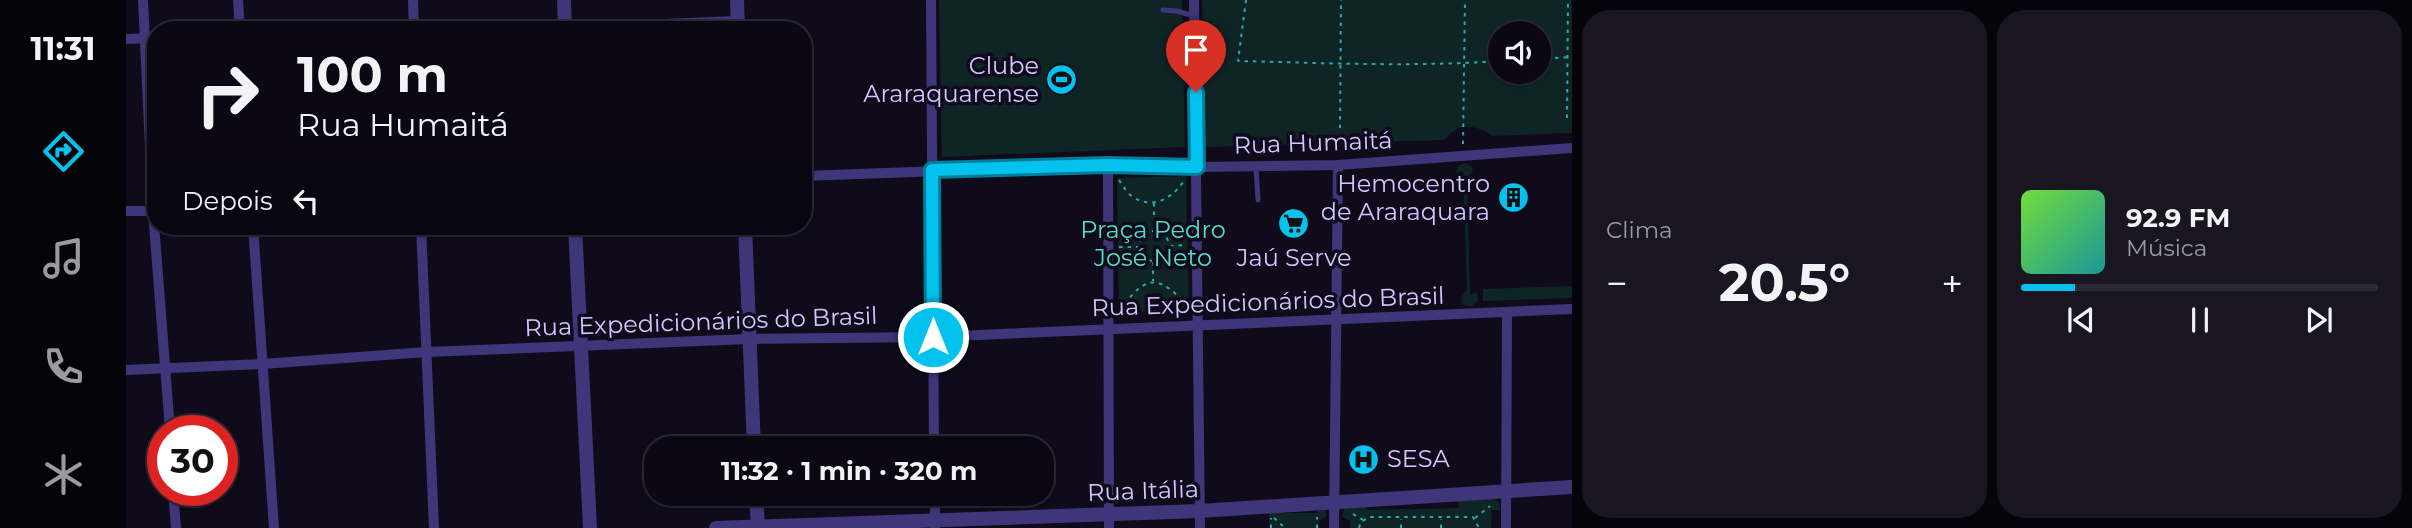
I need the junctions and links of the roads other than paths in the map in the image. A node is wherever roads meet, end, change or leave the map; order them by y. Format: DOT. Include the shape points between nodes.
graph roads {
  1 [pos="143,0"];
  2 [pos="238,0"];
  3 [pos="412,0"];
  4 [pos="564,0"];
  5 [pos="737,0"];
  6 [pos="930,0"];
  7 [pos="1194,0"];
  8 [pos="1163,10"];
  9 [pos="1194,16"];
  10 [pos="147,21"];
  11 [pos="239,21"];
  12 [pos="413,21"];
  13 [pos="565,21"];
  14 [pos="738,21"];
  15 [pos="147,38"];
  16 [pos="126,39"];
  17 [pos="1572,148"];
  18 [pos="1108,165"];
  19 [pos="1338,165"];
  20 [pos="1197,167"];
  21 [pos="1256,167"];
  22 [pos="932,170"];
  23 [pos="812,176"];
  24 [pos="1258,200"];
  25 [pos="126,211"];
  26 [pos="147,211"];
  27 [pos="157,235"];
  28 [pos="254,235"];
  29 [pos="421,235"];
  30 [pos="575,235"];
  31 [pos="745,235"];
  32 [pos="1572,309"];
  33 [pos="1507,312"];
  34 [pos="1337,320"];
  35 [pos="1199,326"];
  36 [pos="1109,330"];
  37 [pos="933,337"];
  38 [pos="749,339"];
  39 [pos="580,346"];
  40 [pos="427,352"];
  41 [pos="262,364"];
  42 [pos="165,368"];
  43 [pos="126,370"];
  44 [pos="169,415"];
  45 [pos="753,436"];
  46 [pos="934,436"];
  47 [pos="1572,487"];
  48 [pos="1507,490"];
  49 [pos="1334,503"];
  50 [pos="174,506"];
  51 [pos="757,506"];
  52 [pos="935,506"];
  53 [pos="1200,511"];
  54 [pos="1109,522"];
  55 [pos="935,524"];
  56 [pos="758,527"];
  57 [pos="176,528"];
  58 [pos="274,528"];
  59 [pos="434,528"];
  60 [pos="590,528"];
  61 [pos="716,528"];
  62 [pos="1200,528"];
  63 [pos="1334,528"];
  64 [pos="1506,528"];
  1 -- 10 [label="street"];
  2 -- 11 [label="street"];
  3 -- 12 [label="street"];
  4 -- 13 [label="street"];
  5 -- 14 [label="street"];
  6 -- 22 [label="street"];
  7 -- 9 [label="street"];
  8 -- 9 [label="lane"];
  9 -- 20 [label="street"];
  15 -- 16 [label="street"];
  17 -- 19 [label="street, Rua Humaitá"];
  18 -- 20 [label="street, Rua Humaitá"];
  18 -- 22 [label="street, Rua Humaitá"];
  18 -- 36 [label="street"];
  19 -- 21 [label="street, Rua Humaitá"];
  19 -- 34 [label="street"];
  20 -- 21 [label="street, Rua Humaitá"];
  20 -- 35 [label="street"];
  21 -- 24 [label="lane"];
  22 -- 23 [label="street, Rua Humaitá"];
  22 -- 37 [label="street"];
  25 -- 26 [label="street"];
  27 -- 42 [label="street"];
  28 -- 41 [label="street"];
  29 -- 40 [label="street"];
  30 -- 39 [label="street"];
  31 -- 38 [label="street"];
  32 -- 33 [label="street, Rua Expedicionários do Brasil"];
  33 -- 34 [label="street, Rua Expedicionários do Brasil"];
  33 -- 48 [label="street"];
  34 -- 35 [label="street, Rua Expedicionários do Brasil"];
  34 -- 49 [label="street"];
  35 -- 36 [label="street, Rua Expedicionários do Brasil"];
  35 -- 53 [label="street"];
  36 -- 37 [label="street, Rua Expedicionários do Brasil"];
  36 -- 54 [label="street"];
  37 -- 38 [label="street, Rua Expedicionários do Brasil"];
  37 -- 46 [label="street"];
  38 -- 39 [label="street, Rua Expedicionários do Brasil"];
  38 -- 45 [label="street"];
  39 -- 40 [label="street, Rua Expedicionários do Brasil"];
  39 -- 60 [label="street"];
  40 -- 41 [label="street, Rua Expedicionários do Brasil"];
  40 -- 59 [label="street"];
  41 -- 42 [label="street, Rua Expedicionários do Brasil"];
  41 -- 58 [label="street"];
  42 -- 43 [label="street, Rua Expedicionários do Brasil"];
  42 -- 44 [label="street"];
  47 -- 48 [label="street, Rua Itália"];
  48 -- 49 [label="street, Rua Itália"];
  48 -- 64 [label="street"];
  49 -- 53 [label="street, Rua Itália"];
  49 -- 63 [label="street"];
  50 -- 57 [label="street"];
  51 -- 56 [label="street"];
  52 -- 55 [label="street"];
  53 -- 54 [label="street, Rua Itália"];
  53 -- 62 [label="street"];
  54 -- 55 [label="street, Rua Itália"];
  55 -- 56 [label="street, Rua Itália"];
  56 -- 61 [label="street, Rua Itália"];
}
